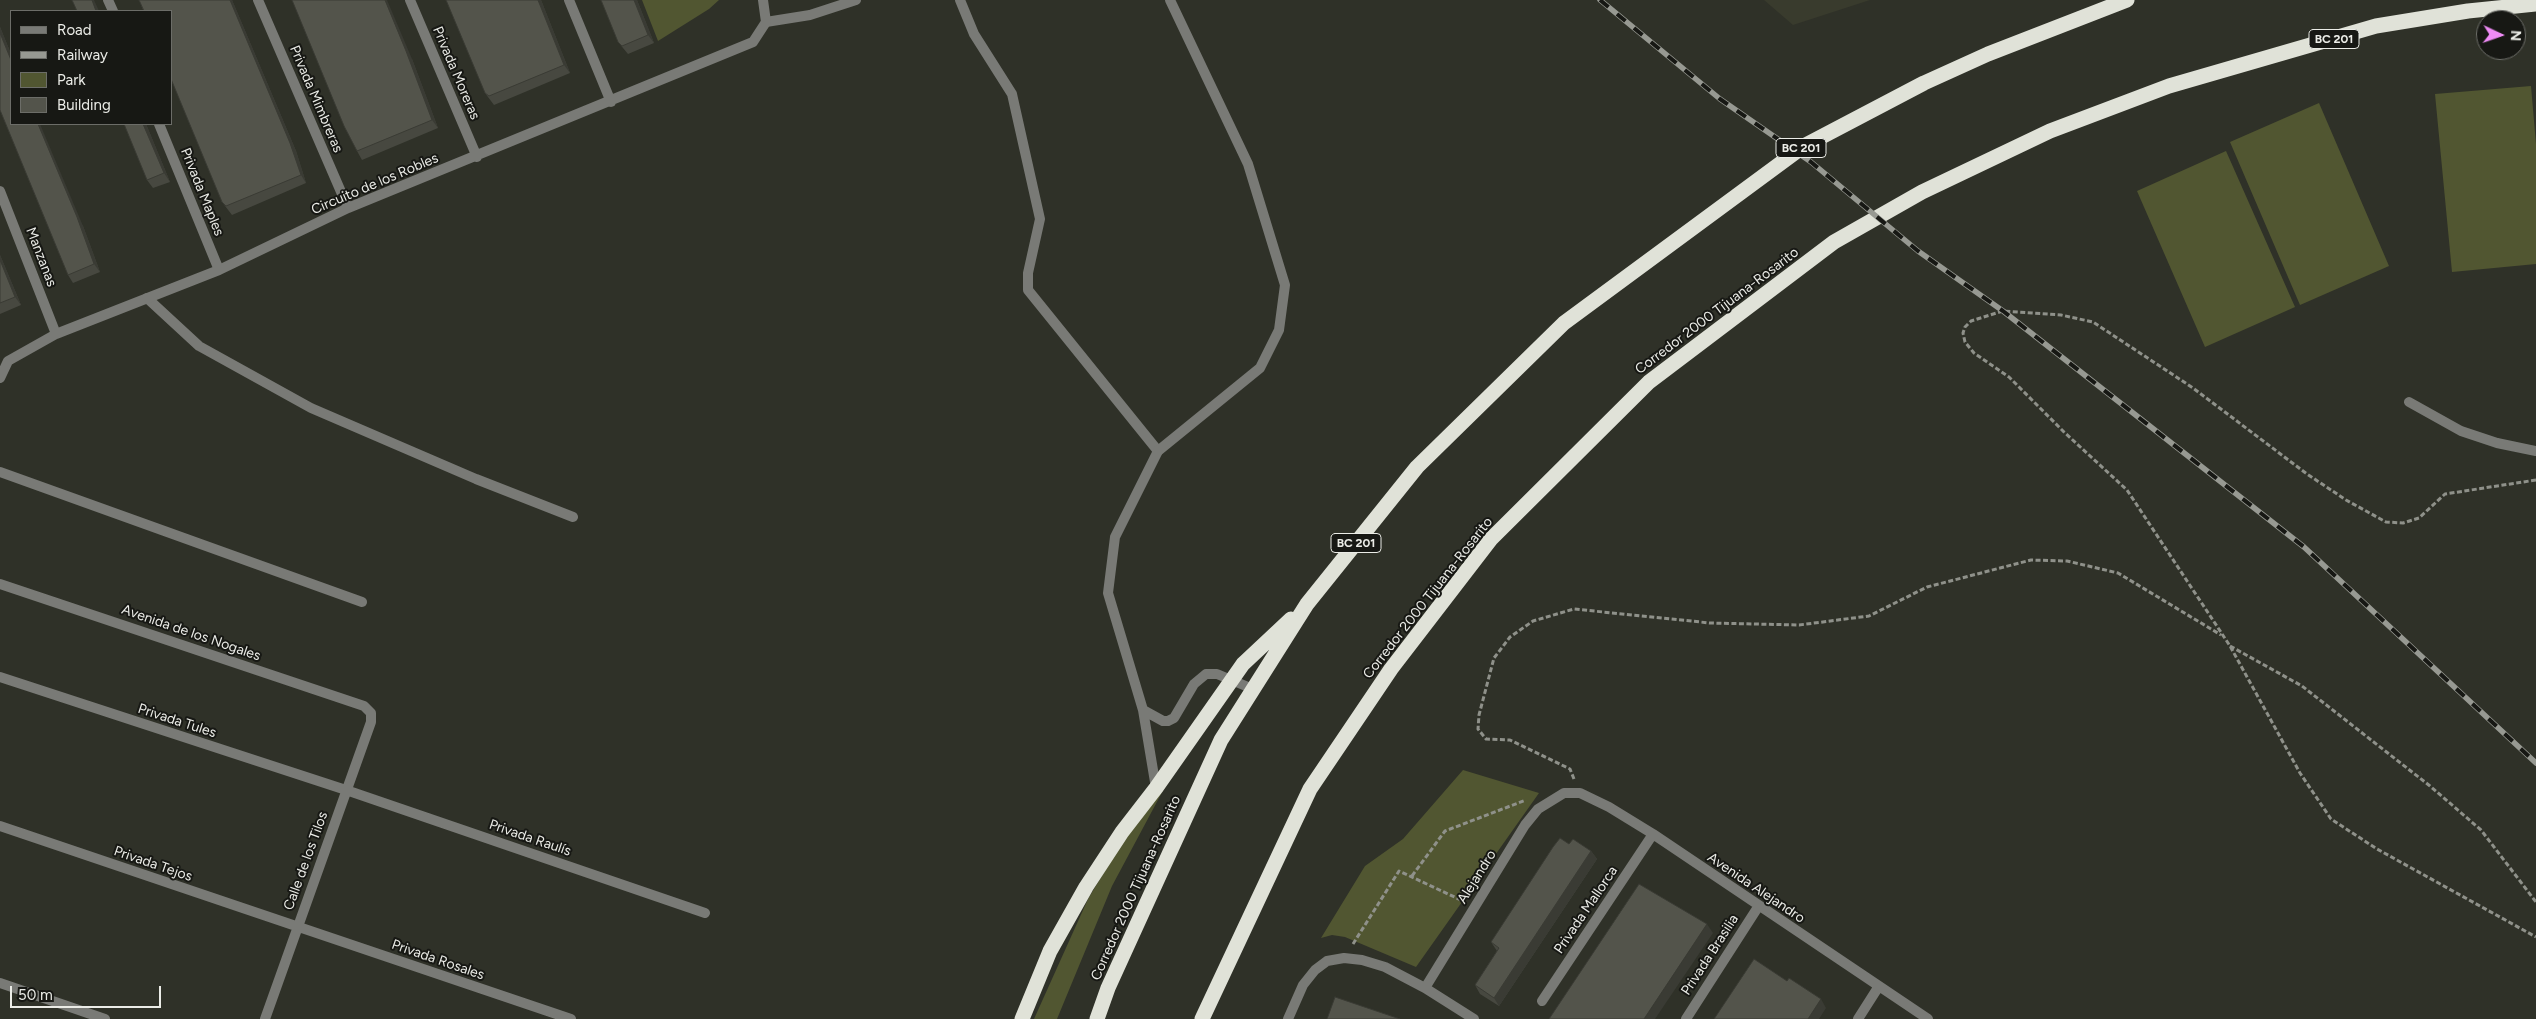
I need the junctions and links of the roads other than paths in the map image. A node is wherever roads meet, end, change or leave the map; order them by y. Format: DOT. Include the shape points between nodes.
graph roads {
  1 [pos="258,0"];
  2 [pos="410,0"];
  3 [pos="569,0"];
  4 [pos="763,0"];
  5 [pos="856,0"];
  6 [pos="960,0"];
  7 [pos="1170,0"];
  8 [pos="2127,0"];
  9 [pos="2536,4"];
  10 [pos="766,22"];
  11 [pos="611,102"];
  12 [pos="159,125"];
  13 [pos="478,157"];
  14 [pos="0,191"];
  15 [pos="348,208"];
  16 [pos="219,270"];
  17 [pos="147,298"];
  18 [pos="56,334"];
  19 [pos="0,378"];
  20 [pos="2409,402"];
  21 [pos="1158,451"];
  22 [pos="2536,451"];
  23 [pos="0,472"];
  24 [pos="574,517"];
  25 [pos="0,584"];
  26 [pos="362,602"];
  27 [pos="1306,604"];
  28 [pos="0,677"];
  29 [pos="1233,680"];
  30 [pos="1253,689"];
  31 [pos="1143,710"];
  32 [pos="371,713"];
  33 [pos="1156,788"];
  34 [pos="346,790"];
  35 [pos="1564,793"];
  36 [pos="0,826"];
  37 [pos="1653,834"];
  38 [pos="1758,907"];
  39 [pos="705,913"];
  40 [pos="296,927"];
  41 [pos="0,983"];
  42 [pos="1879,986"];
  43 [pos="1425,988"];
  44 [pos="1542,1001"];
  45 [pos="106,1019"];
  46 [pos="265,1019"];
  47 [pos="571,1019"];
  48 [pos="1022,1019"];
  49 [pos="1097,1019"];
  50 [pos="1202,1019"];
  51 [pos="1288,1019"];
  52 [pos="1474,1019"];
  53 [pos="1686,1019"];
  54 [pos="1858,1019"];
  55 [pos="1928,1019"];
  1 -- 15 [label="street, Privada Mimbreras"];
  2 -- 13 [label="street, Privada Moreras"];
  3 -- 11 [label="street"];
  4 -- 10 [label="street"];
  5 -- 10 [label="street" via="810,15"];
  6 -- 21 [label="street" via="974,34 1012,94 1040,219 1028,273 1028,290"];
  7 -- 21 [label="street" via="1248,164 1285,285 1279,330 1260,368"];
  8 -- 27 [label="highway, Corredor 2000 Tijuana-Rosarito / BC 201" via="1988,54 1924,83 1804,146 1757,178 1564,323 1417,467"];
  9 -- 50 [label="highway, Corredor 2000 Tijuana-Rosarito / BC 201" via="2376,26 2169,86 2050,131 1922,192 1834,242 1649,382 1491,539 1391,669 1310,789"];
  10 -- 11 [label="street, Circuito de los Robles" via="753,42"];
  11 -- 13 [label="street, Circuito de los Robles"];
  12 -- 16 [label="street, Privada Maples"];
  13 -- 15 [label="street, Circuito de los Robles"];
  14 -- 18 [label="street, Manzanas"];
  15 -- 16 [label="street, Circuito de los Robles"];
  16 -- 17 [label="street, Circuito de los Robles"];
  17 -- 18 [label="street, Circuito de los Robles"];
  17 -- 24 [label="street" via="199,346 311,408"];
  18 -- 19 [label="street, Circuito de los Robles" via="8,361"];
  20 -- 22 [label="street" via="2462,431 2496,443"];
  21 -- 31 [label="street" via="1115,537 1108,593"];
  23 -- 26 [label="street"];
  25 -- 32 [label="street, Avenida de los Nogales" via="364,706"];
  27 -- 29 [label="highway" via="1244,664"];
  27 -- 30 [label="highway, Corredor 2000 Tijuana-Rosarito / BC 201"];
  28 -- 34 [label="street, Privada Tules"];
  29 -- 30 [label="street"];
  29 -- 31 [label="street" via="1206,674 1194,684 1174,718 1168,721"];
  29 -- 33 [label="highway"];
  30 -- 49 [label="highway, Corredor 2000 Tijuana-Rosarito / BC 201" via="1221,740 1108,988"];
  31 -- 33 [label="street"];
  32 -- 34 [label="street, Calle de los Tilos" via="371,722"];
  33 -- 48 [label="highway" via="1086,887 1050,951"];
  34 -- 39 [label="street, Privada Raulís"];
  34 -- 40 [label="street, Calle de los Tilos"];
  35 -- 37 [label="street, Avenida Alejandro" via="1580,793"];
  35 -- 43 [label="street, Alejandro" via="1538,809 1525,825"];
  36 -- 40 [label="street, Privada Tejos"];
  37 -- 38 [label="street, Avenida Alejandro"];
  37 -- 44 [label="street, Privada Mallorca"];
  38 -- 42 [label="street, Avenida Alejandro"];
  38 -- 53 [label="street, Privada Brasilia"];
  40 -- 46 [label="street, Calle de los Tilos"];
  40 -- 47 [label="street, Privada Rosales"];
  41 -- 45 [label="street"];
  42 -- 54 [label="street"];
  42 -- 55 [label="street, Avenida Alejandro"];
  43 -- 51 [label="street" via="1385,967 1362,960 1344,958 1326,962 1303,985"];
  43 -- 52 [label="street"];
}
